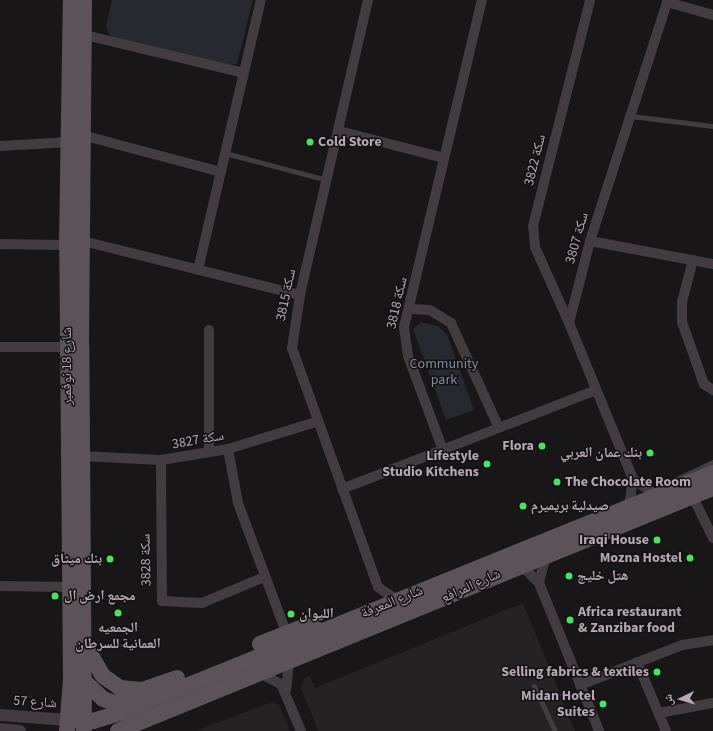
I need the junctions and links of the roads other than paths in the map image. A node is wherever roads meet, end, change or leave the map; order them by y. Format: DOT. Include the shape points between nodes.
graph roads {
  1 [pos="70,0"];
  2 [pos="84,0"];
  3 [pos="261,0"];
  4 [pos="368,0"];
  5 [pos="482,0"];
  6 [pos="590,0"];
  7 [pos="667,1"];
  8 [pos="713,15"];
  9 [pos="85,35"];
  10 [pos="244,72"];
  11 [pos="631,116"];
  12 [pos="713,126"];
  13 [pos="339,131"];
  14 [pos="76,139"];
  15 [pos="0,146"];
  16 [pos="226,153"];
  17 [pos="444,158"];
  18 [pos="221,172"];
  19 [pos="327,180"];
  20 [pos="82,241"];
  21 [pos="590,241"];
  22 [pos="0,244"];
  23 [pos="67,245"];
  24 [pos="693,260"];
  25 [pos="713,264"];
  26 [pos="198,270"];
  27 [pos="300,295"];
  28 [pos="411,309"];
  29 [pos="569,323"];
  30 [pos="209,330"];
  31 [pos="0,347"];
  32 [pos="67,347"];
  33 [pos="596,390"];
  34 [pos="713,390"];
  35 [pos="316,422"];
  36 [pos="499,428"];
  37 [pos="228,449"];
  38 [pos="443,450"];
  39 [pos="209,452"];
  40 [pos="81,456"];
  41 [pos="161,460"];
  42 [pos="713,462"];
  43 [pos="713,473"];
  44 [pos="633,479"];
  45 [pos="713,488"];
  46 [pos="342,489"];
  47 [pos="653,494"];
  48 [pos="692,495"];
  49 [pos="629,507"];
  50 [pos="713,538"];
  51 [pos="546,553"];
  52 [pos="510,568"];
  53 [pos="264,577"];
  54 [pos="539,583"];
  55 [pos="0,586"];
  56 [pos="69,587"];
  57 [pos="378,587"];
  58 [pos="404,597"];
  59 [pos="365,613"];
  60 [pos="286,632"];
  61 [pos="713,640"];
  62 [pos="86,645"];
  63 [pos="289,660"];
  64 [pos="637,662"];
  65 [pos="258,672"];
  66 [pos="86,683"];
  67 [pos="580,685"];
  68 [pos="534,686"];
  69 [pos="286,693"];
  70 [pos="152,699"];
  71 [pos="713,703"];
  72 [pos="658,713"];
  73 [pos="0,715"];
  74 [pos="68,725"];
  75 [pos="84,726"];
  76 [pos="124,729"];
  77 [pos="1,730"];
  78 [pos="20,731"];
  79 [pos="301,731"];
  80 [pos="555,731"];
  81 [pos="599,731"];
  82 [pos="666,731"];
  1 -- 14 [label="main road, شارع 18 نوفمبر"];
  2 -- 9 [label="main road, شارع 18 نوفمبر"];
  3 -- 10 [label="street"];
  4 -- 13 [label="street, سكة 3815"];
  5 -- 17 [label="street, سكة 3818"];
  6 -- 29 [label="street, سكة 3822" via="533,226 534,247"];
  7 -- 8 [label="street"];
  7 -- 11 [label="street, سكة 3807"];
  9 -- 10 [label="street"];
  9 -- 14 [label="main road, شارع 18 نوفمبر"];
  10 -- 16 [label="street"];
  11 -- 12 [label="lane"];
  11 -- 21 [label="street, سكة 3807"];
  13 -- 17 [label="street"];
  13 -- 19 [label="street, سكة 3815"];
  14 -- 15 [label="street"];
  14 -- 18 [label="street"];
  14 -- 20 [label="main road, شارع 18 نوفمبر"];
  14 -- 23 [label="main road, شارع 18 نوفمبر"];
  16 -- 18 [label="street"];
  16 -- 19 [label="lane"];
  17 -- 28 [label="street, سكة 3818"];
  18 -- 26 [label="street"];
  19 -- 27 [label="street, سكة 3815"];
  20 -- 26 [label="street"];
  20 -- 40 [label="main road, شارع 18 نوفمبر"];
  21 -- 24 [label="street"];
  21 -- 29 [label="street, سكة 3807"];
  22 -- 23 [label="street"];
  23 -- 32 [label="main road, شارع 18 نوفمبر"];
  24 -- 25 [label="street"];
  24 -- 34 [label="street" via="682,302 682,322 704,384"];
  26 -- 27 [label="street"];
  27 -- 35 [label="street, سكة 3815" via="292,348"];
  28 -- 36 [label="street" via="430,310 451,323"];
  28 -- 38 [label="street, سكة 3818" via="404,327 405,345"];
  29 -- 33 [label="street"];
  30 -- 39 [label="street"];
  31 -- 32 [label="street"];
  32 -- 56 [label="main road, شارع 18 نوفمبر"];
  33 -- 36 [label="street"];
  33 -- 44 [label="street"];
  35 -- 37 [label="street, سكة 3827"];
  35 -- 46 [label="street, سكة 3815"];
  36 -- 38 [label="street"];
  37 -- 39 [label="street, سكة 3827"];
  37 -- 53 [label="street" via="238,503"];
  38 -- 46 [label="street"];
  39 -- 41 [label="street, سكة 3827"];
  40 -- 41 [label="street, سكة 3827"];
  40 -- 62 [label="main road, شارع 18 نوفمبر"];
  41 -- 53 [label="street, سكة 3828" via="162,601 202,603"];
  42 -- 47 [label="lane"];
  43 -- 47 [label="main road, شارع المعرفة"];
  44 -- 47 [label="street"];
  44 -- 49 [label="street"];
  45 -- 48 [label="main road, شارع المرافع"];
  46 -- 57 [label="street, سكة 3815"];
  47 -- 49 [label="main road, شارع المعرفة"];
  48 -- 50 [label="street"];
  48 -- 51 [label="main road, شارع المرافع"];
  49 -- 58 [label="main road, شارع المعرفة"];
  51 -- 52 [label="main road, شارع المرافع"];
  51 -- 54 [label="street"];
  52 -- 54 [label="street" via="526,570"];
  52 -- 63 [label="main road, شارع المرافع"];
  53 -- 60 [label="street"];
  54 -- 67 [label="street"];
  55 -- 56 [label="street"];
  56 -- 74 [label="main road, شارع 18 نوفمبر"];
  57 -- 58 [label="street" via="394,598"];
  57 -- 59 [label="street" via="377,600"];
  58 -- 59 [label="main road, شارع المعرفة"];
  59 -- 60 [label="main road" via="340,613"];
  59 -- 70 [label="main road, شارع المعرفة"];
  60 -- 62 [label="main road" via="194,672 130,691 103,676"];
  61 -- 64 [label="street" via="682,645"];
  62 -- 66 [label="main road, شارع 18 نوفمبر"];
  63 -- 65 [label="main road, شارع المرافع"];
  63 -- 69 [label="street" via="285,673"];
  64 -- 67 [label="street"];
  64 -- 72 [label="street"];
  65 -- 69 [label="street" via="276,679"];
  65 -- 76 [label="main road, شارع المرافع"];
  66 -- 70 [label="main road" via="94,694 115,703"];
  66 -- 75 [label="main road, شارع 18 نوفمبر"];
  67 -- 81 [label="street"];
  68 -- 80 [label="lane"];
  69 -- 79 [label="street"];
  70 -- 75 [label="main road, شارع المعرفة"];
  71 -- 72 [label="street"];
  72 -- 82 [label="street"];
  73 -- 74 [label="street, شارع 57"];
  74 -- 75 [label="main road, شارع المعرفة"];
  77 -- 78 [label="street"];
}
